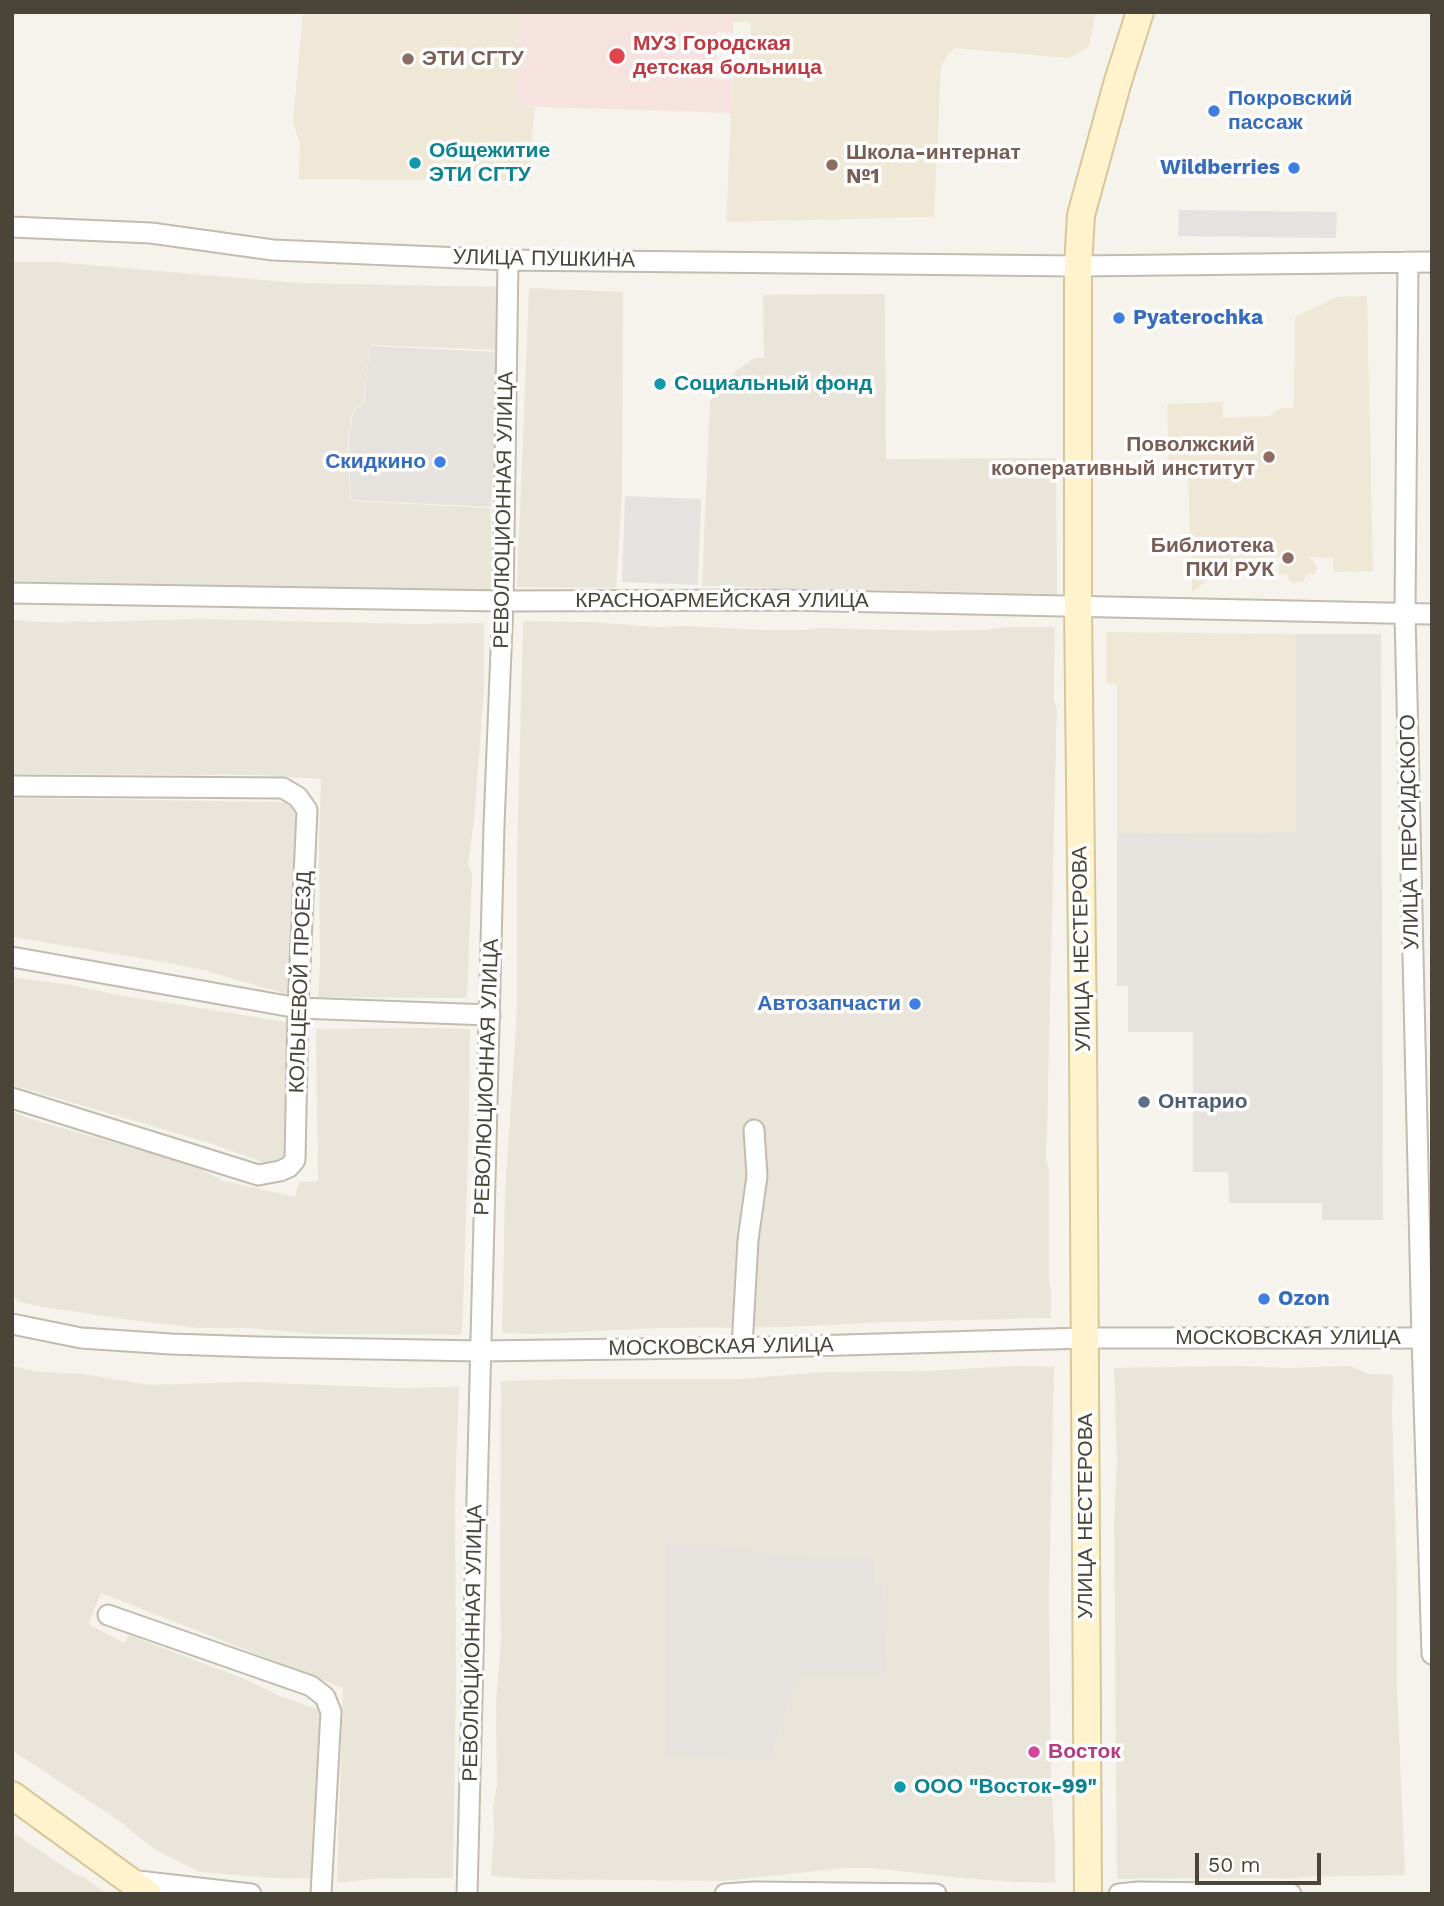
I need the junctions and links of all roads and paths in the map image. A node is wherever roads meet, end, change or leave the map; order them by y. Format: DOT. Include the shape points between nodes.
graph roads {
  1 [pos="1140,12"];
  2 [pos="12,226"];
  3 [pos="508,260"];
  4 [pos="1408,262"];
  5 [pos="1432,262"];
  6 [pos="1078,266"];
  7 [pos="12,593"];
  8 [pos="503,601"];
  9 [pos="1078,607"];
  10 [pos="1405,614"];
  11 [pos="1432,614"];
  12 [pos="12,786"];
  13 [pos="12,957"];
  14 [pos="298,1008"];
  15 [pos="490,1015"];
  16 [pos="12,1098"];
  17 [pos="754,1130"];
  18 [pos="12,1324"];
  19 [pos="1084,1338"];
  20 [pos="1427,1338"];
  21 [pos="742,1348"];
  22 [pos="480,1351"];
  23 [pos="108,1615"];
  24 [pos="1432,1654"];
  25 [pos="12,1795"];
  26 [pos="138,1887"];
  27 [pos="251,1894"];
  28 [pos="321,1894"];
  29 [pos="467,1894"];
  30 [pos="725,1894"];
  31 [pos="936,1894"];
  32 [pos="1088,1894"];
  33 [pos="1119,1894"];
  34 [pos="1291,1894"];
  1 -- 6 [label="main road, УЛИЦА НЕСТЕРОВА" via="1081,215"];
  2 -- 3 [label="street, УЛИЦА ПУШКИНА" via="151,233 273,250"];
  3 -- 6 [label="street, УЛИЦА ПУШКИНА"];
  3 -- 8 [label="street, РЕВОЛЮЦИОННАЯ УЛИЦА"];
  4 -- 5 [label="street"];
  4 -- 6 [label="street, УЛИЦА ПУШКИНА"];
  4 -- 10 [label="street, УЛИЦА ПЕРСИДСКОГО"];
  6 -- 9 [label="main road, УЛИЦА НЕСТЕРОВА"];
  7 -- 8 [label="street, КРАСНОАРМЕЙСКАЯ УЛИЦА"];
  8 -- 9 [label="street, КРАСНОАРМЕЙСКАЯ УЛИЦА" via="787,600"];
  8 -- 15 [label="street, РЕВОЛЮЦИОННАЯ УЛИЦА"];
  9 -- 10 [label="street, КРАСНОАРМЕЙСКАЯ УЛИЦА"];
  9 -- 19 [label="main road, УЛИЦА НЕСТЕРОВА"];
  10 -- 11 [label="street, КРАСНОАРМЕЙСКАЯ УЛИЦА"];
  10 -- 20 [label="street, УЛИЦА ПЕРСИДСКОГО"];
  12 -- 14 [label="street, КОЛЬЦЕВОЙ ПРОЕЗД" via="284,788 299,796 307,810"];
  13 -- 14 [label="street"];
  14 -- 15 [label="street"];
  14 -- 16 [label="street, КОЛЬЦЕВОЙ ПРОЕЗД" via="295,1160 280,1171 258,1175"];
  15 -- 22 [label="street, РЕВОЛЮЦИОННАЯ УЛИЦА"];
  17 -- 21 [label="street" via="757,1177"];
  18 -- 22 [label="street, МОСКОВСКАЯ УЛИЦА" via="81,1338 171,1344"];
  19 -- 20 [label="street, МОСКОВСКАЯ УЛИЦА"];
  19 -- 21 [label="street, МОСКОВСКАЯ УЛИЦА"];
  19 -- 32 [label="main road, УЛИЦА НЕСТЕРОВА"];
  20 -- 24 [label="street, УЛИЦА ПЕРСИДСКОГО"];
  21 -- 22 [label="street, МОСКОВСКАЯ УЛИЦА"];
  22 -- 29 [label="street, РЕВОЛЮЦИОННАЯ УЛИЦА"];
  23 -- 28 [label="street" via="311,1686 325,1697 331,1712"];
  25 -- 26 [label="main road"];
  26 -- 27 [label="street"];
  30 -- 31 [label="street"];
  33 -- 34 [label="street"];
}
